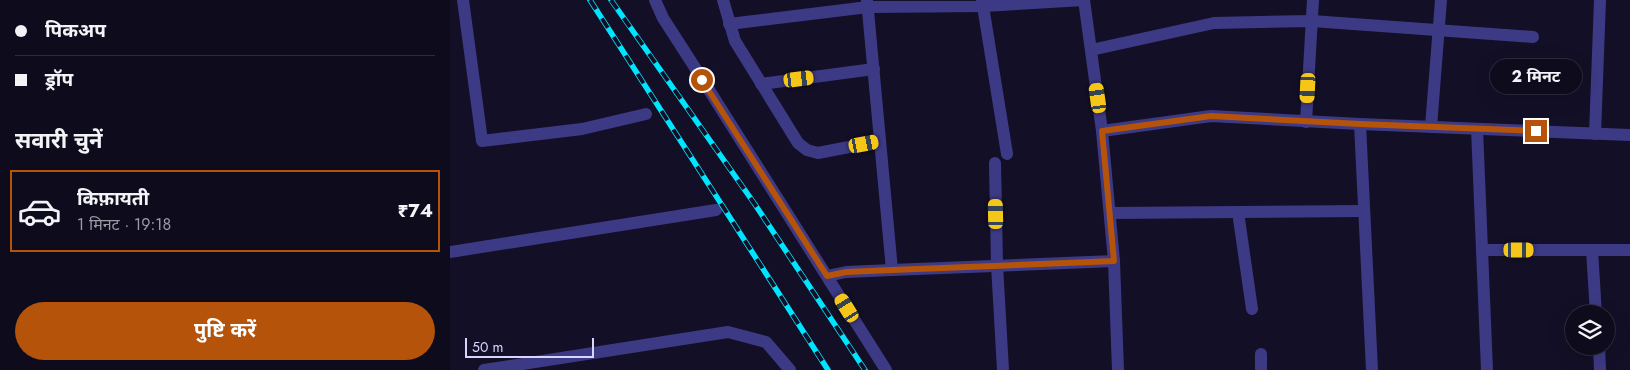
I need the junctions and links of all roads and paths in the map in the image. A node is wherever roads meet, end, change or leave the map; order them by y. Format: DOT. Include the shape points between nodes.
graph roads {
  1 [pos="463,0"];
  2 [pos="655,0"];
  3 [pos="723,0"];
  4 [pos="1084,0"];
  5 [pos="1313,0"];
  6 [pos="1441,0"];
  7 [pos="1600,0"];
  8 [pos="983,3"];
  9 [pos="868,4"];
  10 [pos="1312,21"];
  11 [pos="729,24"];
  12 [pos="1438,29"];
  13 [pos="1533,37"];
  14 [pos="1091,50"];
  15 [pos="874,69"];
  16 [pos="761,84"];
  17 [pos="646,114"];
  18 [pos="1306,122"];
  19 [pos="1360,124"];
  20 [pos="1431,127"];
  21 [pos="1477,129"];
  22 [pos="1102,131"];
  23 [pos="1595,134"];
  24 [pos="1630,135"];
  25 [pos="880,141"];
  26 [pos="1007,154"];
  27 [pos="995,163"];
  28 [pos="716,210"];
  29 [pos="1364,211"];
  30 [pos="1238,212"];
  31 [pos="1110,213"];
  32 [pos="1482,250"];
  33 [pos="1592,250"];
  34 [pos="1630,250"];
  35 [pos="450,252"];
  36 [pos="1114,261"];
  37 [pos="997,266"];
  38 [pos="892,270"];
  39 [pos="827,276"];
  40 [pos="1595,305"];
  41 [pos="1252,309"];
  42 [pos="1261,354"];
  43 [pos="1599,355"];
  44 [pos="484,370"];
  45 [pos="790,370"];
  46 [pos="886,370"];
  47 [pos="1003,370"];
  48 [pos="1118,370"];
  49 [pos="1261,370"];
  50 [pos="1372,370"];
  51 [pos="1487,370"];
  52 [pos="1600,370"];
  1 -- 17 [label="street" via="482,141 582,128"];
  2 -- 39 [label="street"];
  3 -- 11 [label="street"];
  4 -- 8 [label="street"];
  4 -- 14 [label="street"];
  5 -- 10 [label="street"];
  6 -- 12 [label="street"];
  7 -- 23 [label="street"];
  8 -- 9 [label="street"];
  8 -- 26 [label="street"];
  9 -- 11 [label="street"];
  9 -- 15 [label="street"];
  10 -- 12 [label="street"];
  10 -- 14 [label="street" via="1214,23"];
  10 -- 18 [label="street"];
  11 -- 16 [label="street" via="735,41"];
  12 -- 13 [label="street"];
  12 -- 20 [label="street"];
  14 -- 22 [label="street"];
  15 -- 16 [label="street"];
  15 -- 25 [label="street"];
  16 -- 25 [label="street" via="798,143 807,150 818,153"];
  18 -- 19 [label="street"];
  18 -- 22 [label="street" via="1211,116"];
  19 -- 20 [label="street"];
  19 -- 29 [label="street"];
  20 -- 21 [label="street"];
  21 -- 23 [label="street"];
  21 -- 32 [label="street"];
  22 -- 31 [label="street"];
  23 -- 24 [label="street"];
  25 -- 38 [label="street"];
  27 -- 37 [label="street"];
  28 -- 35 [label="street"];
  29 -- 30 [label="street"];
  29 -- 50 [label="street"];
  30 -- 31 [label="street"];
  30 -- 41 [label="street"];
  31 -- 36 [label="street"];
  32 -- 33 [label="street"];
  32 -- 51 [label="street"];
  33 -- 34 [label="street"];
  33 -- 40 [label="street"];
  36 -- 37 [label="street"];
  36 -- 48 [label="street"];
  37 -- 38 [label="street"];
  37 -- 47 [label="street"];
  38 -- 39 [label="street"];
  39 -- 46 [label="street"];
  42 -- 49 [label="street"];
  43 -- 52 [label="street"];
  44 -- 45 [label="street" via="728,332 766,342"];
}
